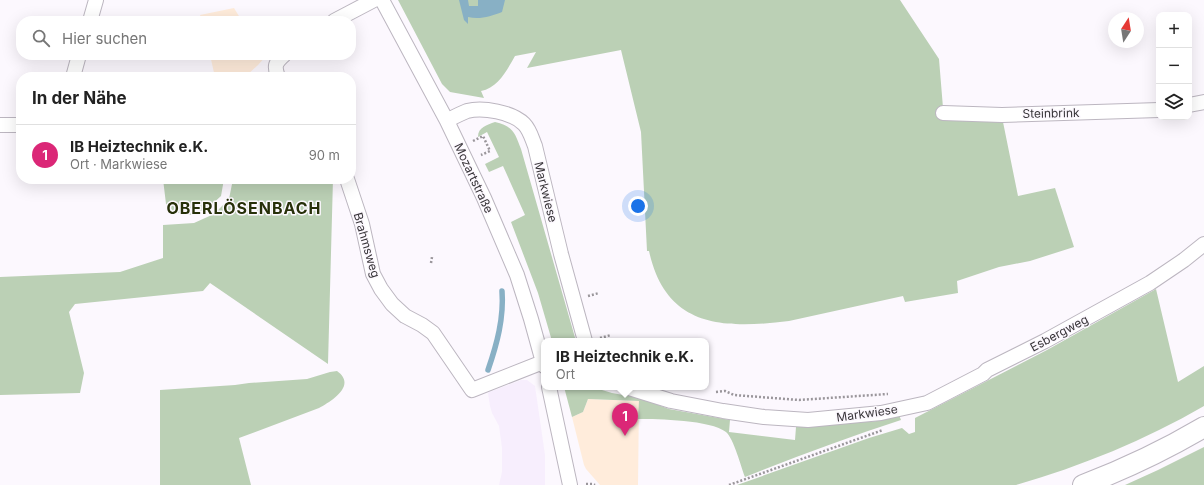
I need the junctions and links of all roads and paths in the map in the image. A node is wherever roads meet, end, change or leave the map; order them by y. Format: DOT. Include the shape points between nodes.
graph roads {
  1 [pos="96,0"];
  2 [pos="374,0"];
  3 [pos="382,0"];
  4 [pos="91,16"];
  5 [pos="344,16"];
  6 [pos="78,60"];
  7 [pos="278,60"];
  8 [pos="74,72"];
  9 [pos="276,72"];
  10 [pos="1204,102"];
  11 [pos="1192,105"];
  12 [pos="1156,110"];
  13 [pos="943,113"];
  14 [pos="447,121"];
  15 [pos="0,125"];
  16 [pos="16,125"];
  17 [pos="349,184"];
  18 [pos="1204,244"];
  19 [pos="432,257"];
  20 [pos="432,263"];
  21 [pos="584,338"];
  22 [pos="541,356"];
  23 [pos="541,365"];
  24 [pos="550,390"];
  25 [pos="636,390"];
  26 [pos="710,391"];
  27 [pos="907,407"];
  28 [pos="1204,427"];
  29 [pos="884,430"];
  30 [pos="570,485"];
  31 [pos="729,485"];
  32 [pos="1083,485"];
  1 -- 4 [label="street"];
  2 -- 5 [label="street"];
  3 -- 14 [label="street, Mozartstraße"];
  6 -- 8 [label="street"];
  7 -- 9 [label="street"];
  10 -- 11 [label="street"];
  12 -- 13 [label="street, Steinbrink" via="1002,115"];
  14 -- 21 [label="street, Markwiese" via="468,111 501,112 524,124 529,131"];
  14 -- 22 [label="street, Mozartstraße" via="517,275"];
  15 -- 16 [label="street"];
  17 -- 23 [label="street, Brahmsweg" via="362,224 373,274 381,289 405,316 433,333 472,390"];
  18 -- 27 [label="street, Esbergweg" via="1165,274 1045,341 948,393 927,403"];
  19 -- 20 [label="path"];
  24 -- 30 [label="street"];
  25 -- 27 [label="street, Markwiese" via="671,401 723,411 808,420 881,413"];
  26 -- 27 [label="path, Markwiese" via="799,400 900,393"];
  28 -- 32 [label="main road" via="1159,452"];
  29 -- 31 [label="path"];
}
